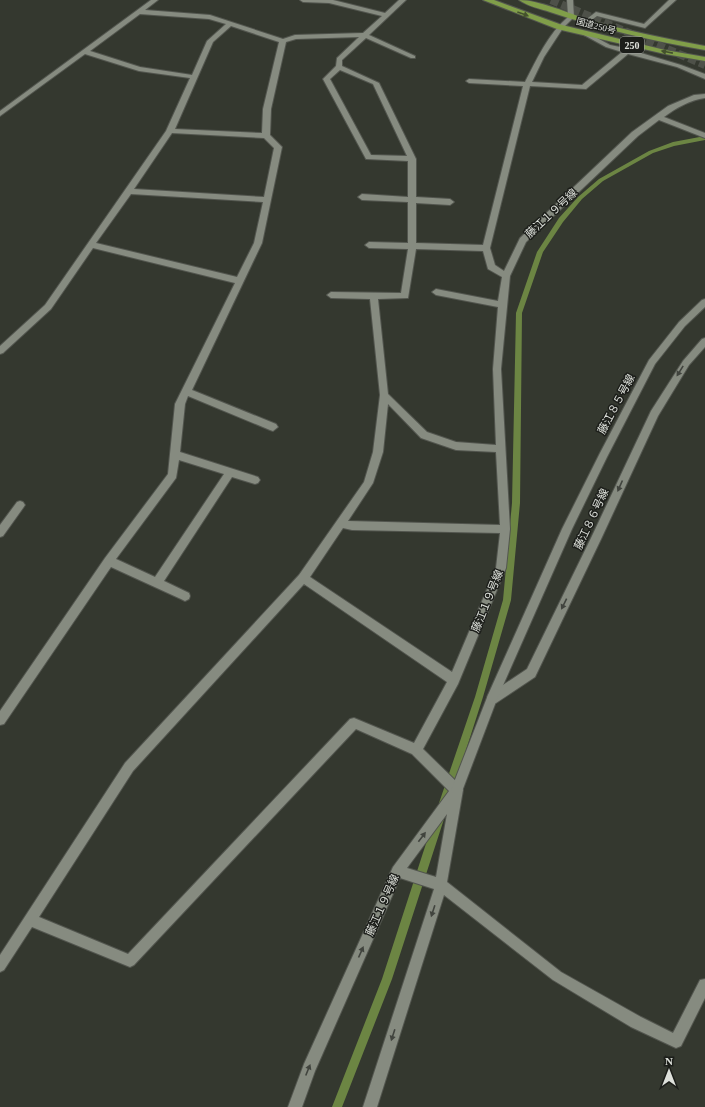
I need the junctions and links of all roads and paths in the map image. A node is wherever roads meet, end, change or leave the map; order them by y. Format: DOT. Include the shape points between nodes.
graph roads {
  1 [pos="155,0"];
  2 [pos="303,0"];
  3 [pos="404,0"];
  4 [pos="487,0"];
  5 [pos="523,0"];
  6 [pos="570,0"];
  7 [pos="673,0"];
  8 [pos="139,12"];
  9 [pos="386,16"];
  10 [pos="571,17"];
  11 [pos="587,21"];
  12 [pos="230,24"];
  13 [pos="560,27"];
  14 [pos="586,34"];
  15 [pos="364,35"];
  16 [pos="283,41"];
  17 [pos="705,48"];
  18 [pos="628,50"];
  19 [pos="85,52"];
  20 [pos="414,57"];
  21 [pos="705,59"];
  22 [pos="339,67"];
  23 [pos="194,77"];
  24 [pos="705,77"];
  25 [pos="469,82"];
  26 [pos="527,85"];
  27 [pos="705,96"];
  28 [pos="0,114"];
  29 [pos="658,117"];
  30 [pos="170,131"];
  31 [pos="266,136"];
  32 [pos="705,136"];
  33 [pos="412,159"];
  34 [pos="129,190"];
  35 [pos="362,197"];
  36 [pos="412,199"];
  37 [pos="267,200"];
  38 [pos="450,202"];
  39 [pos="91,245"];
  40 [pos="368,245"];
  41 [pos="412,246"];
  42 [pos="486,248"];
  43 [pos="506,276"];
  44 [pos="240,281"];
  45 [pos="436,292"];
  46 [pos="330,295"];
  47 [pos="374,296"];
  48 [pos="705,302"];
  49 [pos="502,305"];
  50 [pos="705,341"];
  51 [pos="0,351"];
  52 [pos="186,391"];
  53 [pos="384,395"];
  54 [pos="273,427"];
  55 [pos="501,449"];
  56 [pos="176,455"];
  57 [pos="230,472"];
  58 [pos="255,480"];
  59 [pos="20,505"];
  60 [pos="341,522"];
  61 [pos="505,529"];
  62 [pos="0,533"];
  63 [pos="109,561"];
  64 [pos="303,578"];
  65 [pos="157,583"];
  66 [pos="185,596"];
  67 [pos="454,680"];
  68 [pos="492,699"];
  69 [pos="0,720"];
  70 [pos="416,750"];
  71 [pos="456,790"];
  72 [pos="397,871"];
  73 [pos="441,885"];
  74 [pos="30,920"];
  75 [pos="0,966"];
  76 [pos="705,985"];
  77 [pos="295,1107"];
  78 [pos="370,1107"];
  1 -- 8 [label="street"];
  2 -- 9 [label="street" via="330,1"];
  3 -- 9 [label="street"];
  4 -- 13 [label="highway, 国道250号 / 250, one-way"];
  5 -- 10 [label="highway, 国道250号 / 250"];
  6 -- 10 [label="street"];
  7 -- 11 [label="street" via="645,26 596,14"];
  8 -- 12 [label="street" via="210,17"];
  8 -- 19 [label="street"];
  9 -- 15 [label="street"];
  10 -- 11 [label="highway, 国道250号 / 250"];
  10 -- 13 [label="street"];
  11 -- 17 [label="highway, 国道250号 / 250"];
  12 -- 16 [label="street"];
  12 -- 23 [label="street" via="210,41"];
  13 -- 14 [label="highway, 国道250号 / 250"];
  13 -- 26 [label="street"];
  14 -- 18 [label="street" via="608,46"];
  21 -- 14 [label="highway, 国道250号 / 250, one-way"];
  15 -- 16 [label="street" via="295,37"];
  15 -- 20 [label="street"];
  15 -- 22 [label="street" via="340,59"];
  16 -- 31 [label="street" via="267,109"];
  18 -- 24 [label="street"];
  18 -- 26 [label="street" via="584,87"];
  19 -- 23 [label="street" via="139,69"];
  19 -- 28 [label="street"];
  22 -- 33 [label="street" via="376,83"];
  22 -- 33 [label="street" via="326,79 369,157"];
  23 -- 30 [label="street"];
  25 -- 26 [label="street"];
  26 -- 42 [label="street"];
  27 -- 29 [label="street, 藤江１９号線" via="671,108"];
  29 -- 32 [label="street"];
  29 -- 43 [label="street, 藤江１９号線" via="635,134 523,240"];
  30 -- 31 [label="street"];
  30 -- 34 [label="street"];
  31 -- 37 [label="street" via="278,147"];
  33 -- 36 [label="street"];
  34 -- 37 [label="street"];
  34 -- 39 [label="street"];
  35 -- 36 [label="street"];
  36 -- 38 [label="street"];
  36 -- 41 [label="street"];
  37 -- 44 [label="street" via="258,243"];
  39 -- 44 [label="street"];
  39 -- 51 [label="street" via="48,307"];
  40 -- 41 [label="street"];
  41 -- 42 [label="street"];
  41 -- 47 [label="street" via="405,296"];
  42 -- 43 [label="street" via="491,267"];
  43 -- 49 [label="street, 藤江１９号線"];
  44 -- 52 [label="street"];
  45 -- 49 [label="street"];
  46 -- 47 [label="street"];
  47 -- 53 [label="street"];
  48 -- 68 [label="street, 藤江８５号線" via="682,324 652,362 602,456"];
  49 -- 55 [label="street, 藤江１９号線" via="497,369"];
  50 -- 68 [label="street, 藤江８６号線, one-way" via="686,362 654,414 531,673"];
  52 -- 54 [label="street"];
  52 -- 56 [label="street" via="180,404"];
  53 -- 55 [label="street" via="424,435 456,446"];
  53 -- 60 [label="street" via="378,452 368,483"];
  55 -- 61 [label="street, 藤江１９号線"];
  56 -- 57 [label="street"];
  56 -- 63 [label="street" via="173,475"];
  57 -- 58 [label="street"];
  57 -- 65 [label="street"];
  59 -- 62 [label="street"];
  60 -- 61 [label="street" via="352,526"];
  60 -- 64 [label="street"];
  61 -- 67 [label="street, 藤江１９号線" via="501,568"];
  63 -- 65 [label="street"];
  63 -- 69 [label="street"];
  64 -- 67 [label="street"];
  64 -- 74 [label="street" via="129,767"];
  65 -- 66 [label="street"];
  67 -- 70 [label="street, 藤江１９号線"];
  68 -- 71 [label="street, 藤江８５号線"];
  70 -- 71 [label="street"];
  70 -- 74 [label="street" via="354,723 130,961"];
  72 -- 71 [label="street, 藤江１９号線, one-way"];
  71 -- 73 [label="street"];
  72 -- 73 [label="street"];
  77 -- 72 [label="street, 藤江１９号線, one-way" via="309,1069"];
  73 -- 76 [label="street" via="557,976 636,1022 676,1041"];
  73 -- 78 [label="street, one-way"];
  74 -- 75 [label="street"];
}
